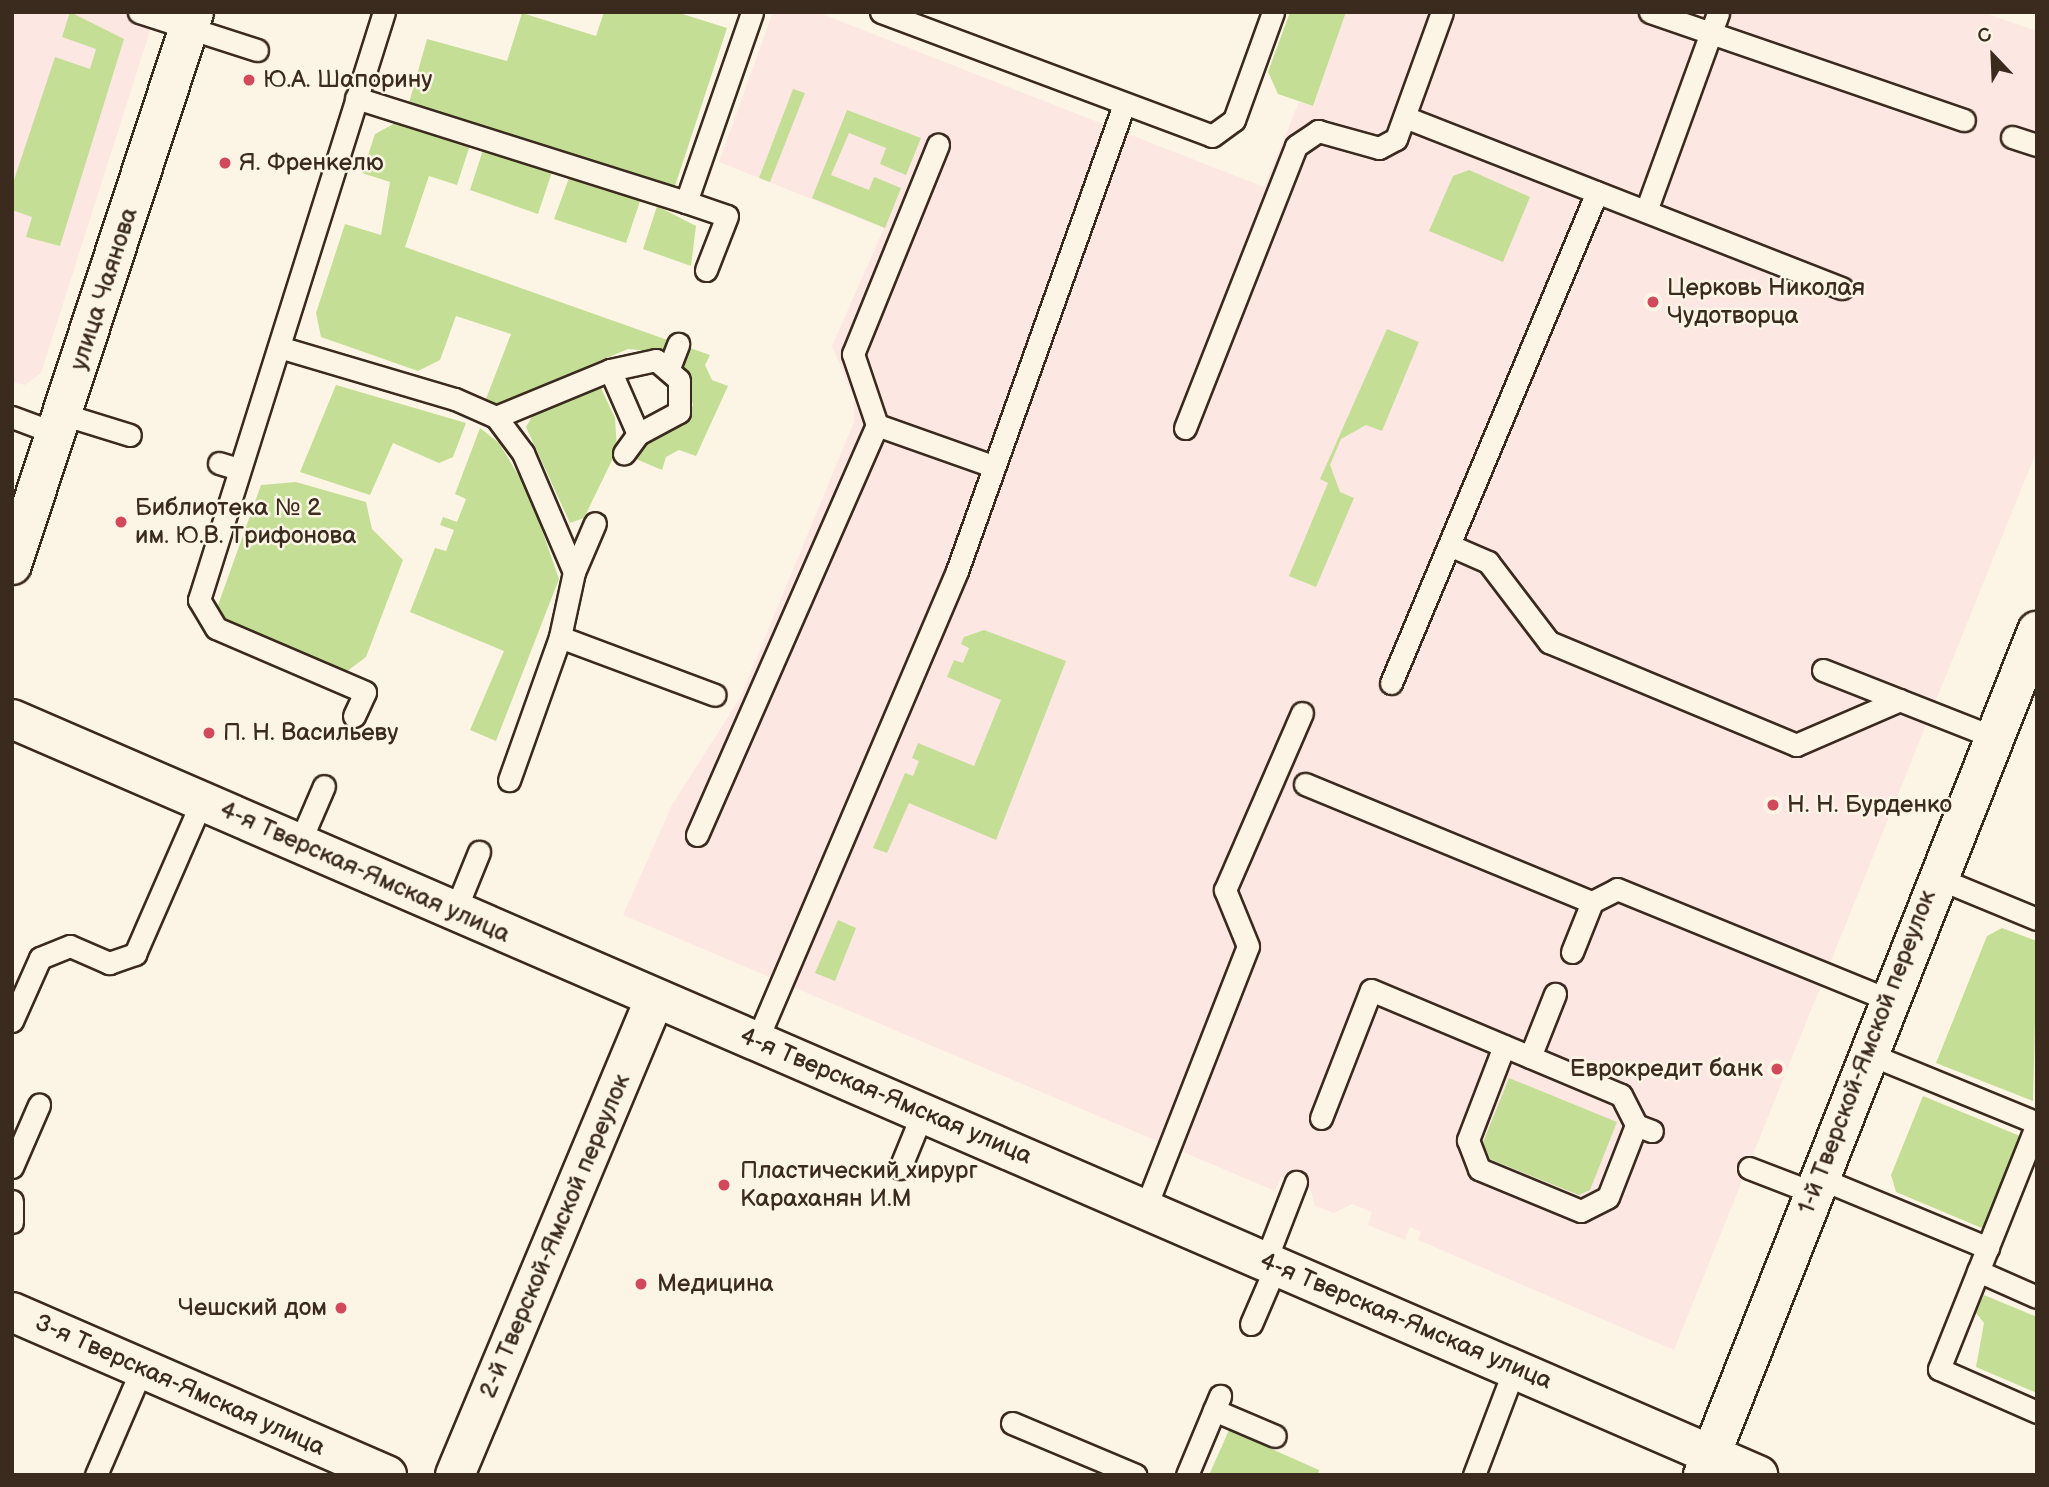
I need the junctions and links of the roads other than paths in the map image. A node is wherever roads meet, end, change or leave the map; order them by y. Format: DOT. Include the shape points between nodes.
graph roads {
  1 [pos="139,12"];
  2 [pos="384,12"];
  3 [pos="752,12"];
  4 [pos="881,12"];
  5 [pos="1273,12"];
  6 [pos="1442,12"];
  7 [pos="1650,12"];
  8 [pos="1718,13"];
  9 [pos="192,20"];
  10 [pos="1711,33"];
  11 [pos="257,50"];
  12 [pos="355,87"];
  13 [pos="1124,105"];
  14 [pos="1405,117"];
  15 [pos="1964,120"];
  16 [pos="2012,137"];
  17 [pos="938,145"];
  18 [pos="2037,145"];
  19 [pos="1597,192"];
  20 [pos="686,202"];
  21 [pos="1646,211"];
  22 [pos="706,270"];
  23 [pos="1842,288"];
  24 [pos="678,344"];
  25 [pos="279,347"];
  26 [pos="669,368"];
  27 [pos="610,370"];
  28 [pos="12,417"];
  29 [pos="496,417"];
  30 [pos="59,423"];
  31 [pos="877,425"];
  32 [pos="1185,428"];
  33 [pos="638,434"];
  34 [pos="130,435"];
  35 [pos="624,453"];
  36 [pos="993,466"];
  37 [pos="595,523"];
  38 [pos="1448,545"];
  39 [pos="12,565"];
  40 [pos="574,572"];
  41 [pos="2037,631"];
  42 [pos="560,637"];
  43 [pos="1823,670"];
  44 [pos="1391,683"];
  45 [pos="715,695"];
  46 [pos="1900,700"];
  47 [pos="1302,713"];
  48 [pos="354,716"];
  49 [pos="12,719"];
  50 [pos="1993,737"];
  51 [pos="509,780"];
  52 [pos="1305,784"];
  53 [pos="324,786"];
  54 [pos="202,802"];
  55 [pos="696,835"];
  56 [pos="299,844"];
  57 [pos="479,852"];
  58 [pos="1935,877"];
  59 [pos="1592,902"];
  60 [pos="454,911"];
  61 [pos="2037,919"];
  62 [pos="1572,952"];
  63 [pos="1555,994"];
  64 [pos="655,998"];
  65 [pos="1889,1000"];
  66 [pos="12,1021"];
  67 [pos="757,1040"];
  68 [pos="1504,1046"];
  69 [pos="1869,1054"];
  70 [pos="1530,1057"];
  71 [pos="39,1104"];
  72 [pos="923,1112"];
  73 [pos="1321,1118"];
  74 [pos="2037,1124"];
  75 [pos="12,1167"];
  76 [pos="900,1168"];
  77 [pos="1749,1168"];
  78 [pos="1296,1182"];
  79 [pos="1817,1186"];
  80 [pos="12,1201"];
  81 [pos="1145,1209"];
  82 [pos="12,1222"];
  83 [pos="1988,1248"];
  84 [pos="1270,1264"];
  85 [pos="1978,1272"];
  86 [pos="2037,1297"];
  87 [pos="12,1312"];
  88 [pos="1251,1324"];
  89 [pos="1515,1367"];
  90 [pos="142,1368"];
  91 [pos="2037,1412"];
  92 [pos="1013,1423"];
  93 [pos="1275,1436"];
  94 [pos="1707,1464"];
  95 [pos="96,1475"];
  96 [pos="387,1475"];
  97 [pos="455,1475"];
  98 [pos="1136,1475"];
  99 [pos="1187,1475"];
  100 [pos="1474,1475"];
  101 [pos="1758,1475"];
  1 -- 9 [label="lane"];
  2 -- 12 [label="lane"];
  3 -- 20 [label="lane"];
  4 -- 13 [label="lane"];
  5 -- 13 [label="lane" via="1234,120 1221,134 1202,135"];
  6 -- 14 [label="lane"];
  7 -- 10 [label="lane"];
  8 -- 10 [label="lane"];
  9 -- 11 [label="lane"];
  9 -- 30 [label="street, улица Чаянова"];
  10 -- 15 [label="lane"];
  10 -- 21 [label="lane"];
  12 -- 20 [label="lane"];
  12 -- 25 [label="lane"];
  13 -- 36 [label="lane"];
  14 -- 19 [label="lane"];
  14 -- 32 [label="lane" via="1396,139 1379,148 1318,131 1301,138"];
  16 -- 18 [label="lane"];
  17 -- 31 [label="lane" via="853,354"];
  19 -- 21 [label="lane"];
  19 -- 38 [label="lane"];
  20 -- 22 [label="lane" via="727,216"];
  21 -- 23 [label="lane"];
  24 -- 26 [label="lane"];
  25 -- 29 [label="lane"];
  25 -- 48 [label="lane" via="229,466 202,587 201,611 216,628 365,692"];
  26 -- 27 [label="lane" via="642,359"];
  26 -- 33 [label="lane" via="682,391 679,412"];
  27 -- 29 [label="lane"];
  27 -- 33 [label="lane"];
  28 -- 30 [label="lane"];
  29 -- 40 [label="lane" via="557,520"];
  30 -- 34 [label="lane"];
  30 -- 39 [label="street, улица Чаянова"];
  31 -- 36 [label="lane"];
  31 -- 55 [label="lane"];
  33 -- 35 [label="lane"];
  36 -- 67 [label="lane" via="893,728"];
  37 -- 40 [label="lane"];
  38 -- 44 [label="lane"];
  38 -- 46 [label="lane" via="1488,562 1549,642 1796,745"];
  40 -- 42 [label="lane"];
  41 -- 50 [label="street, 1-й Тверской-Ямской переулок"];
  42 -- 45 [label="lane"];
  42 -- 51 [label="lane"];
  43 -- 46 [label="lane"];
  46 -- 50 [label="lane"];
  47 -- 81 [label="lane" via="1225,890 1248,946"];
  49 -- 54 [label="street, 4-я Тверская-Ямская улица"];
  50 -- 58 [label="street, 1-й Тверской-Ямской переулок"];
  52 -- 59 [label="lane"];
  53 -- 56 [label="lane"];
  54 -- 56 [label="street, 4-я Тверская-Ямская улица"];
  54 -- 66 [label="lane" via="135,954 108,963 70,946 40,958"];
  56 -- 60 [label="street, 4-я Тверская-Ямская улица"];
  57 -- 60 [label="lane"];
  58 -- 61 [label="lane"];
  58 -- 65 [label="street, 1-й Тверской-Ямской переулок"];
  59 -- 62 [label="lane"];
  59 -- 65 [label="lane" via="1617,889"];
  60 -- 64 [label="street, 4-я Тверская-Ямская улица"];
  63 -- 70 [label="lane"];
  64 -- 67 [label="street, 4-я Тверская-Ямская улица"];
  64 -- 97 [label="street, 2-й Тверской-Ямской переулок"];
  65 -- 69 [label="street, 1-й Тверской-Ямской переулок"];
  67 -- 72 [label="street, 4-я Тверская-Ямская улица"];
  68 -- 70 [label="lane"];
  68 -- 70 [label="lane" via="1468,1140 1479,1169 1581,1211 1608,1197 1644,1128 1621,1095"];
  68 -- 73 [label="lane" via="1371,990"];
  69 -- 74 [label="lane"];
  69 -- 79 [label="street, 1-й Тверской-Ямской переулок"];
  71 -- 75 [label="lane"];
  72 -- 76 [label="lane"];
  72 -- 81 [label="street, 4-я Тверская-Ямская улица"];
  74 -- 83 [label="lane"];
  77 -- 79 [label="lane"];
  78 -- 84 [label="lane"];
  79 -- 83 [label="lane"];
  79 -- 94 [label="street, 1-й Тверской-Ямской переулок"];
  80 -- 82 [label="lane"];
  81 -- 84 [label="street, 4-я Тверская-Ямская улица"];
  83 -- 85 [label="lane"];
  84 -- 88 [label="lane"];
  84 -- 89 [label="street, 4-я Тверская-Ямская улица"];
  85 -- 86 [label="lane"];
  85 -- 91 [label="lane" via="1940,1369"];
  87 -- 90 [label="street, 3-я Тверская-Ямская улица"];
  89 -- 94 [label="street, 4-я Тверская-Ямская улица"];
  89 -- 100 [label="lane"];
  90 -- 95 [label="lane"];
  90 -- 96 [label="street, 3-я Тверская-Ямская улица"];
  92 -- 98 [label="lane"];
  93 -- 99 [label="lane" via="1217,1403"];
  94 -- 101 [label="street, 4-я Тверская-Ямская улица"];
}
